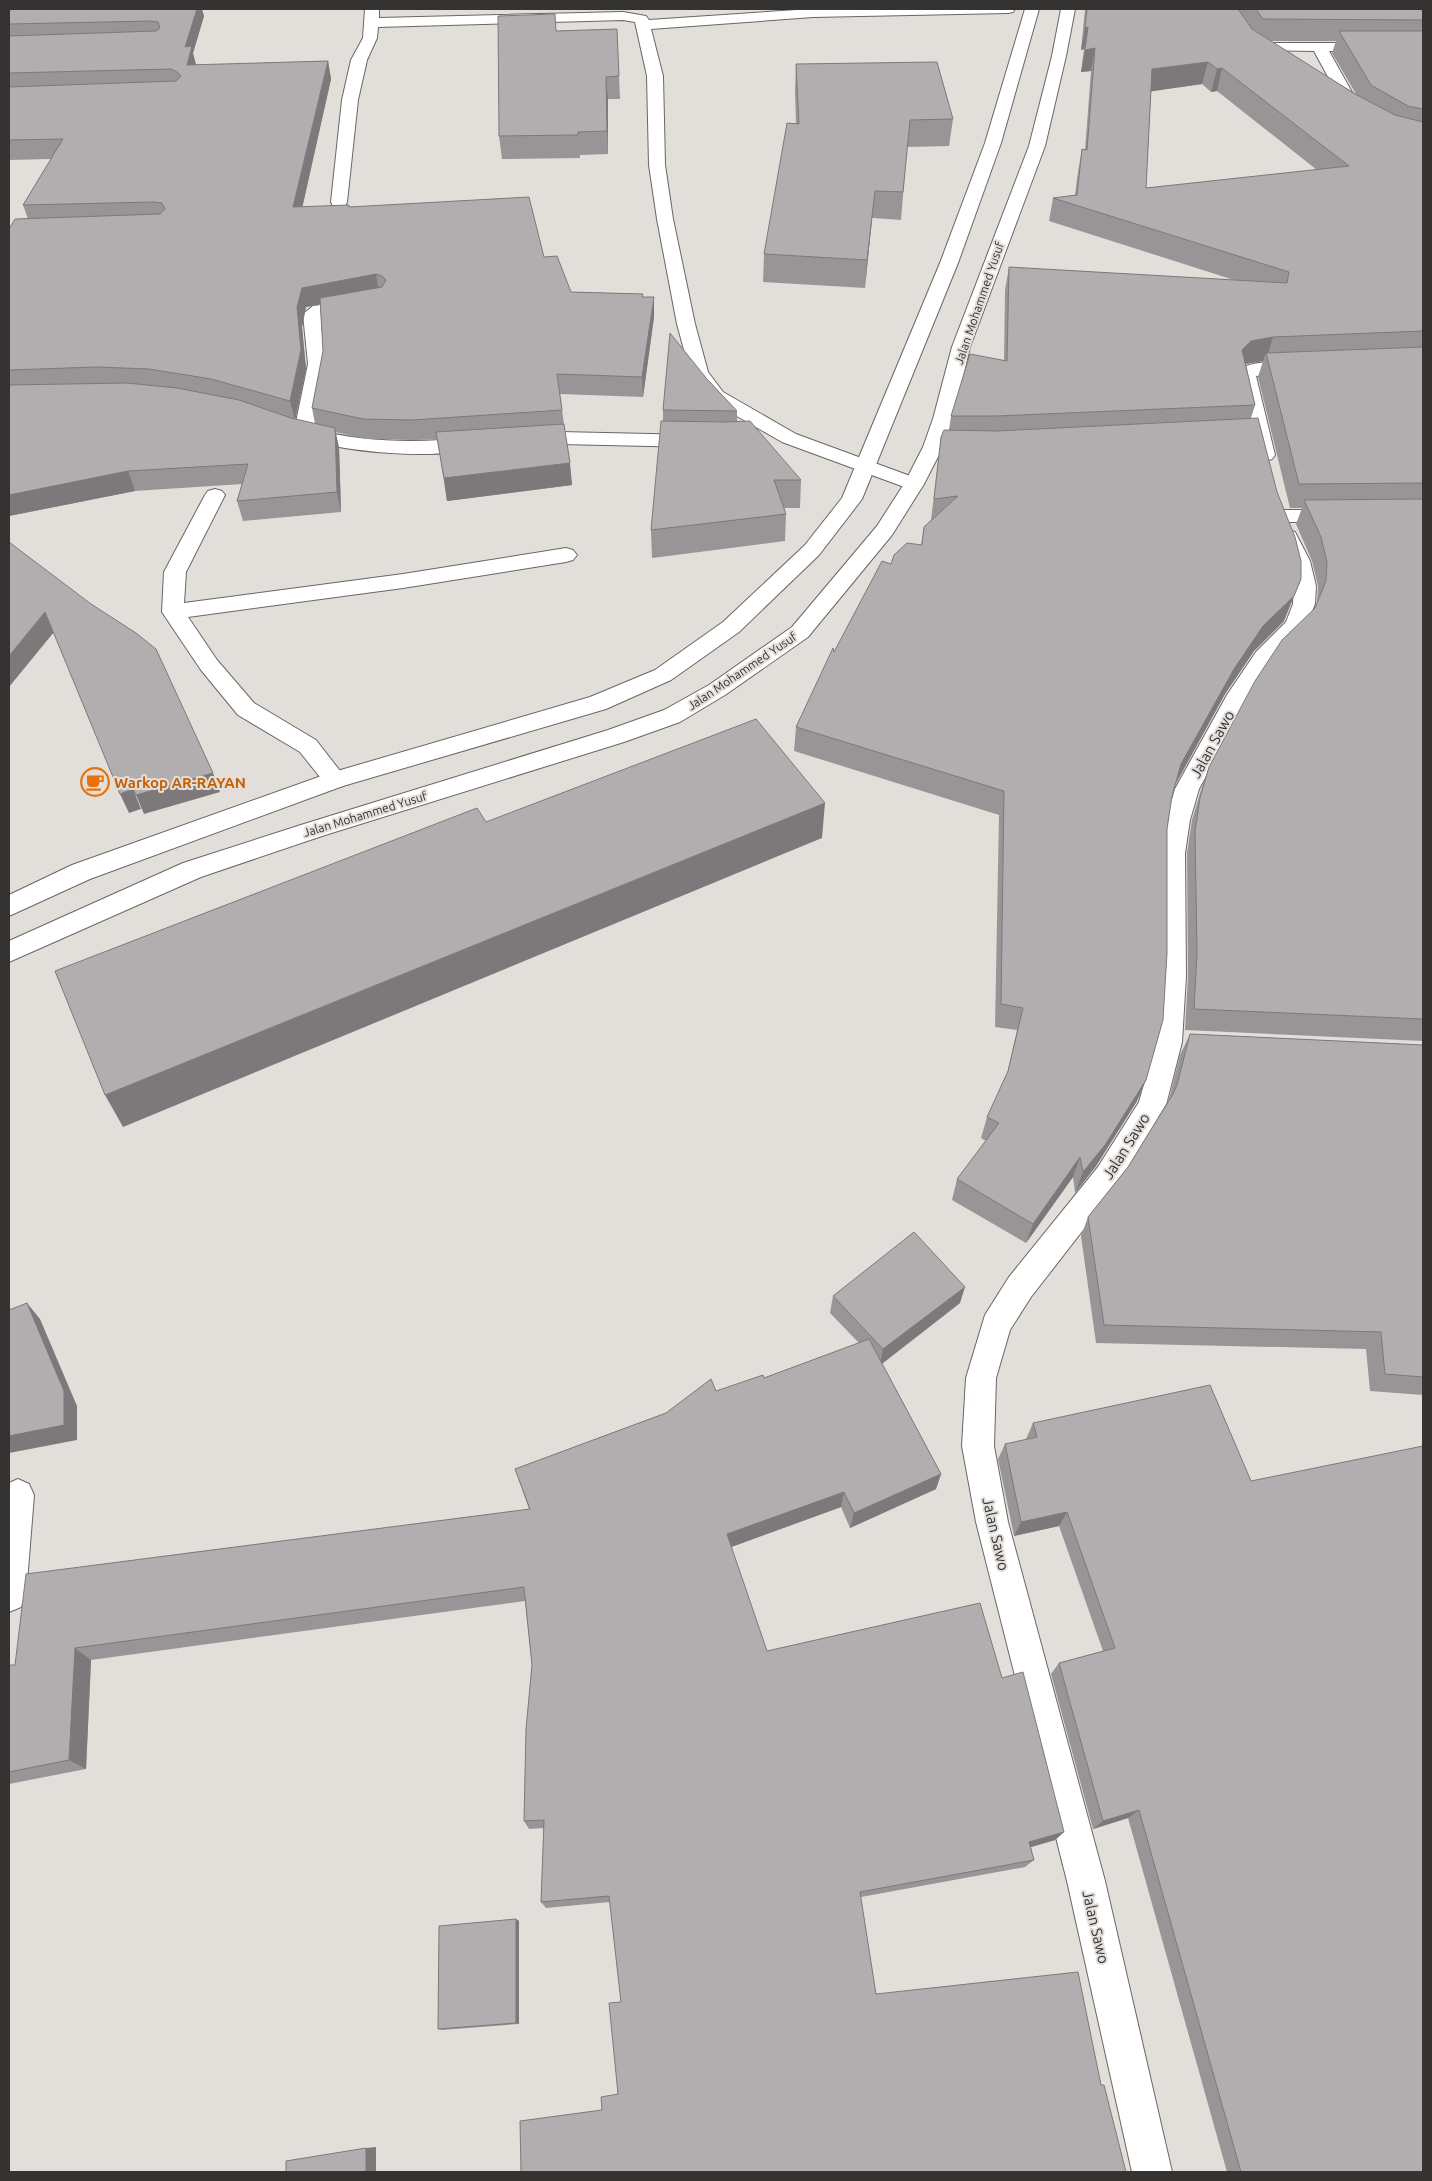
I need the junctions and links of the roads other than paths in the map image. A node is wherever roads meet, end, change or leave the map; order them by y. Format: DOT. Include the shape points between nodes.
graph roads {
  1 [pos="1008,9"];
  2 [pos="1032,9"];
  3 [pos="1068,9"];
  4 [pos="373,27"];
  5 [pos="645,27"];
  6 [pos="1242,32"];
  7 [pos="537,33"];
  8 [pos="1252,47"];
  9 [pos="1319,47"];
  10 [pos="1423,47"];
  11 [pos="1276,62"];
  12 [pos="1332,97"];
  13 [pos="1355,112"];
  14 [pos="1371,121"];
  15 [pos="339,202"];
  16 [pos="370,302"];
  17 [pos="1315,366"];
  18 [pos="789,438"];
  19 [pos="752,440"];
  20 [pos="716,442"];
  21 [pos="865,466"];
  22 [pos="914,484"];
  23 [pos="214,495"];
  24 [pos="1280,516"];
  25 [pos="1356,516"];
  26 [pos="566,555"];
  27 [pos="172,612"];
  28 [pos="335,780"];
  29 [pos="9,906"];
  30 [pos="9,952"];
  31 [pos="18,1495"];
  32 [pos="9,1595"];
  33 [pos="1152,2172"];
  1 -- 5 [label="street" via="813,13"];
  2 -- 21 [label="street" via="993,143 949,263"];
  3 -- 22 [label="street, Jalan Mohammed Yusuf" via="1037,146 961,347 943,419 941,447"];
  4 -- 5 [label="street" via="633,16 641,19"];
  4 -- 15 [label="street" via="359,60 350,100"];
  5 -- 7 [label="street"];
  5 -- 18 [label="street" via="655,76 658,174 686,324 699,372 716,396"];
  6 -- 8 [label="street"];
  8 -- 9 [label="street"];
  8 -- 11 [label="street"];
  9 -- 10 [label="street"];
  9 -- 13 [label="street"];
  12 -- 13 [label="street"];
  13 -- 14 [label="street"];
  16 -- 20 [label="street" via="314,312 311,317 316,337 314,390 294,429 368,447 416,448 560,438"];
  17 -- 24 [label="street, Jalan Sawo" via="1256,369 1246,373 1250,436 1272,484"];
  18 -- 19 [label="street"];
  18 -- 21 [label="street"];
  21 -- 22 [label="street"];
  21 -- 28 [label="street" via="852,499 812,550 731,627 663,675 598,704"];
  22 -- 30 [label="street, Jalan Mohammed Yusuf" via="885,530 800,632 717,690 672,716 192,870"];
  23 -- 27 [label="street" via="175,572"];
  24 -- 25 [label="street"];
  24 -- 33 [label="street, Jalan Sawo" via="1299,561 1305,586 1304,604 1296,624 1264,657 1235,701 1187,789 1180,812 1173,854 1173,976 1183,1042 1132,1140 1108,1176 1020,1287 996,1324 981,1378 978,1446 992,1522 1086,1881"];
  26 -- 27 [label="street"];
  27 -- 28 [label="street" via="209,665 246,709 308,746"];
  28 -- 29 [label="street" via="81,872"];
  31 -- 32 [label="street"];
}
